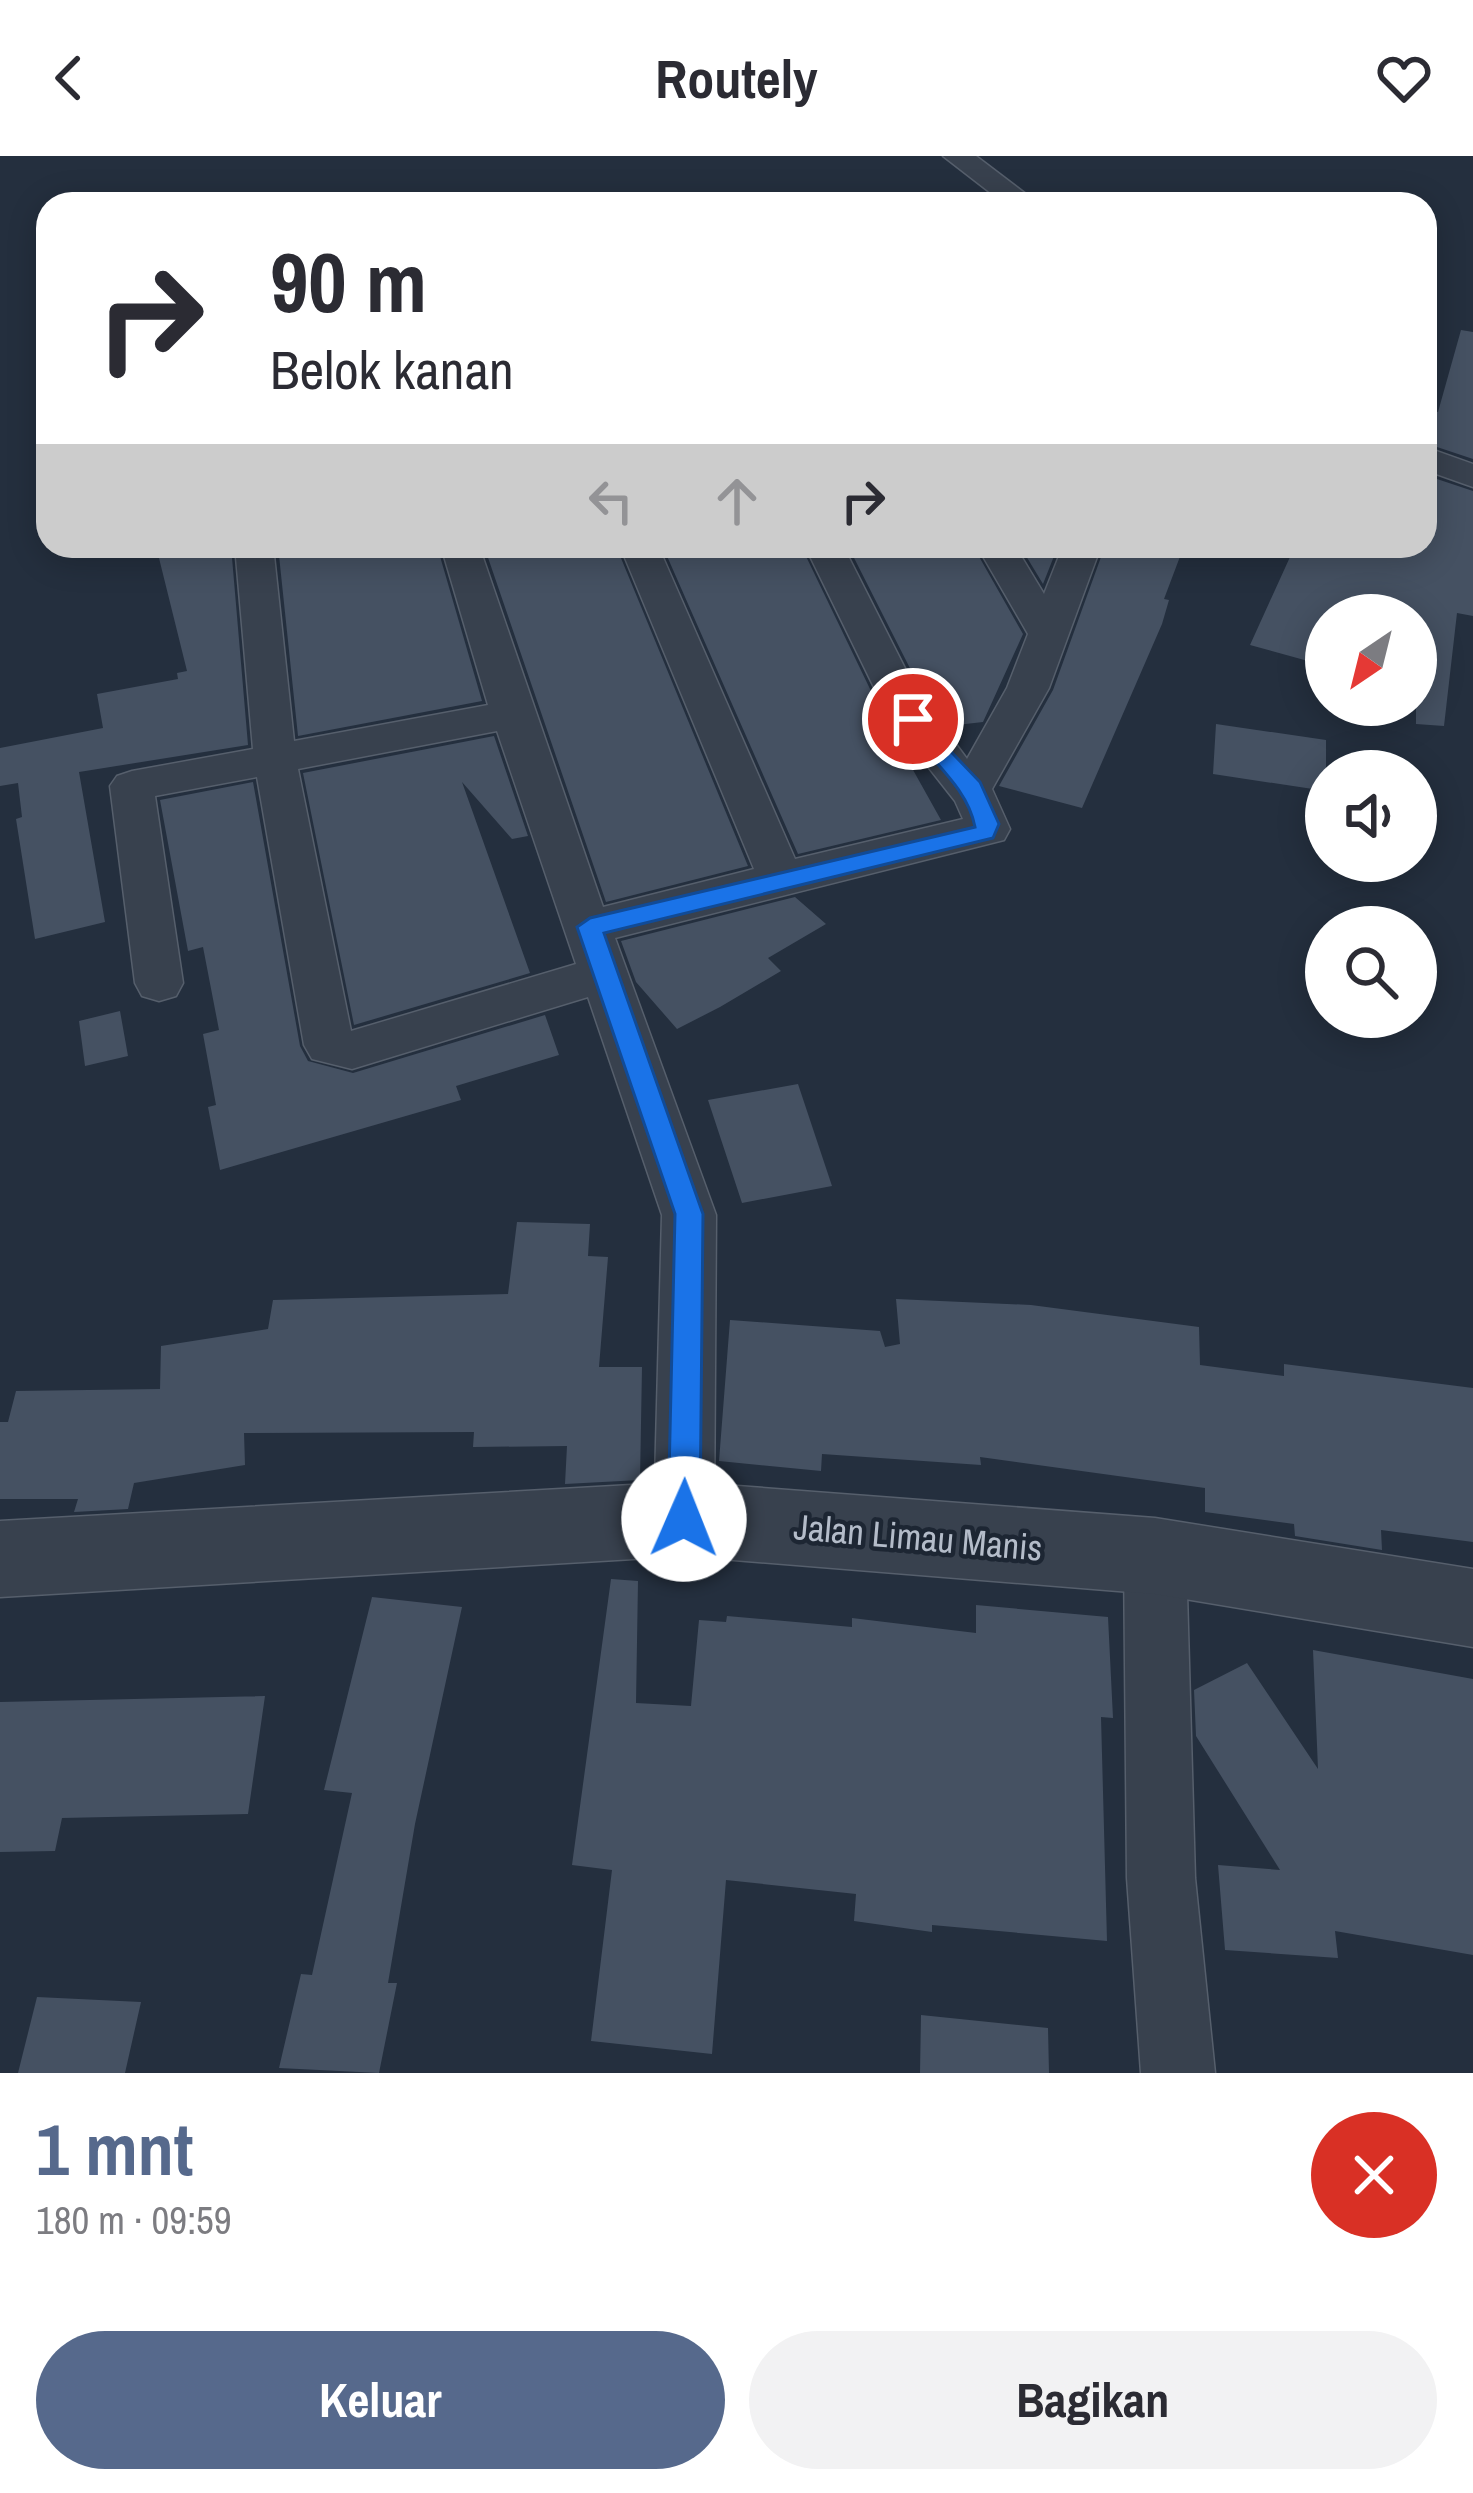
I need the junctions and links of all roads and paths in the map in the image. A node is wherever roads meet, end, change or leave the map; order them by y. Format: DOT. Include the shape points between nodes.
graph roads {
  1 [pos="957,156"];
  2 [pos="1007,192"];
  3 [pos="1437,462"];
  4 [pos="1473,476"];
  5 [pos="255,558"];
  6 [pos="464,558"];
  7 [pos="644,558"];
  8 [pos="830,558"];
  9 [pos="1003,558"];
  10 [pos="1077,558"];
  11 [pos="1048,634"];
  12 [pos="512,714"];
  13 [pos="275,758"];
  14 [pos="972,787"];
  15 [pos="782,879"];
  16 [pos="590,927"];
  17 [pos="604,975"];
  18 [pos="159,983"];
  19 [pos="684,1519"];
  20 [pos="1155,1556"];
  21 [pos="0,1559"];
  22 [pos="1473,1608"];
  23 [pos="1178,2073"];
  1 -- 2 [label="street"];
  3 -- 4 [label="street"];
  5 -- 13 [label="street"];
  6 -- 12 [label="street"];
  7 -- 15 [label="street"];
  8 -- 14 [label="street" via="926,742"];
  9 -- 11 [label="street"];
  10 -- 11 [label="street"];
  11 -- 14 [label="street" via="1028,688"];
  12 -- 13 [label="street"];
  12 -- 16 [label="street"];
  13 -- 17 [label="street" via="328,1045 352,1050"];
  13 -- 18 [label="street" via="132,786"];
  14 -- 15 [label="street" via="984,832"];
  15 -- 16 [label="street"];
  16 -- 17 [label="street"];
  17 -- 19 [label="street" via="689,1214"];
  19 -- 20 [label="street, Jalan Limau Manis"];
  19 -- 21 [label="street, Jalan Limau Manis"];
  20 -- 22 [label="street, Jalan Limau Manis"];
  20 -- 23 [label="street" via="1161,1878"];
}
